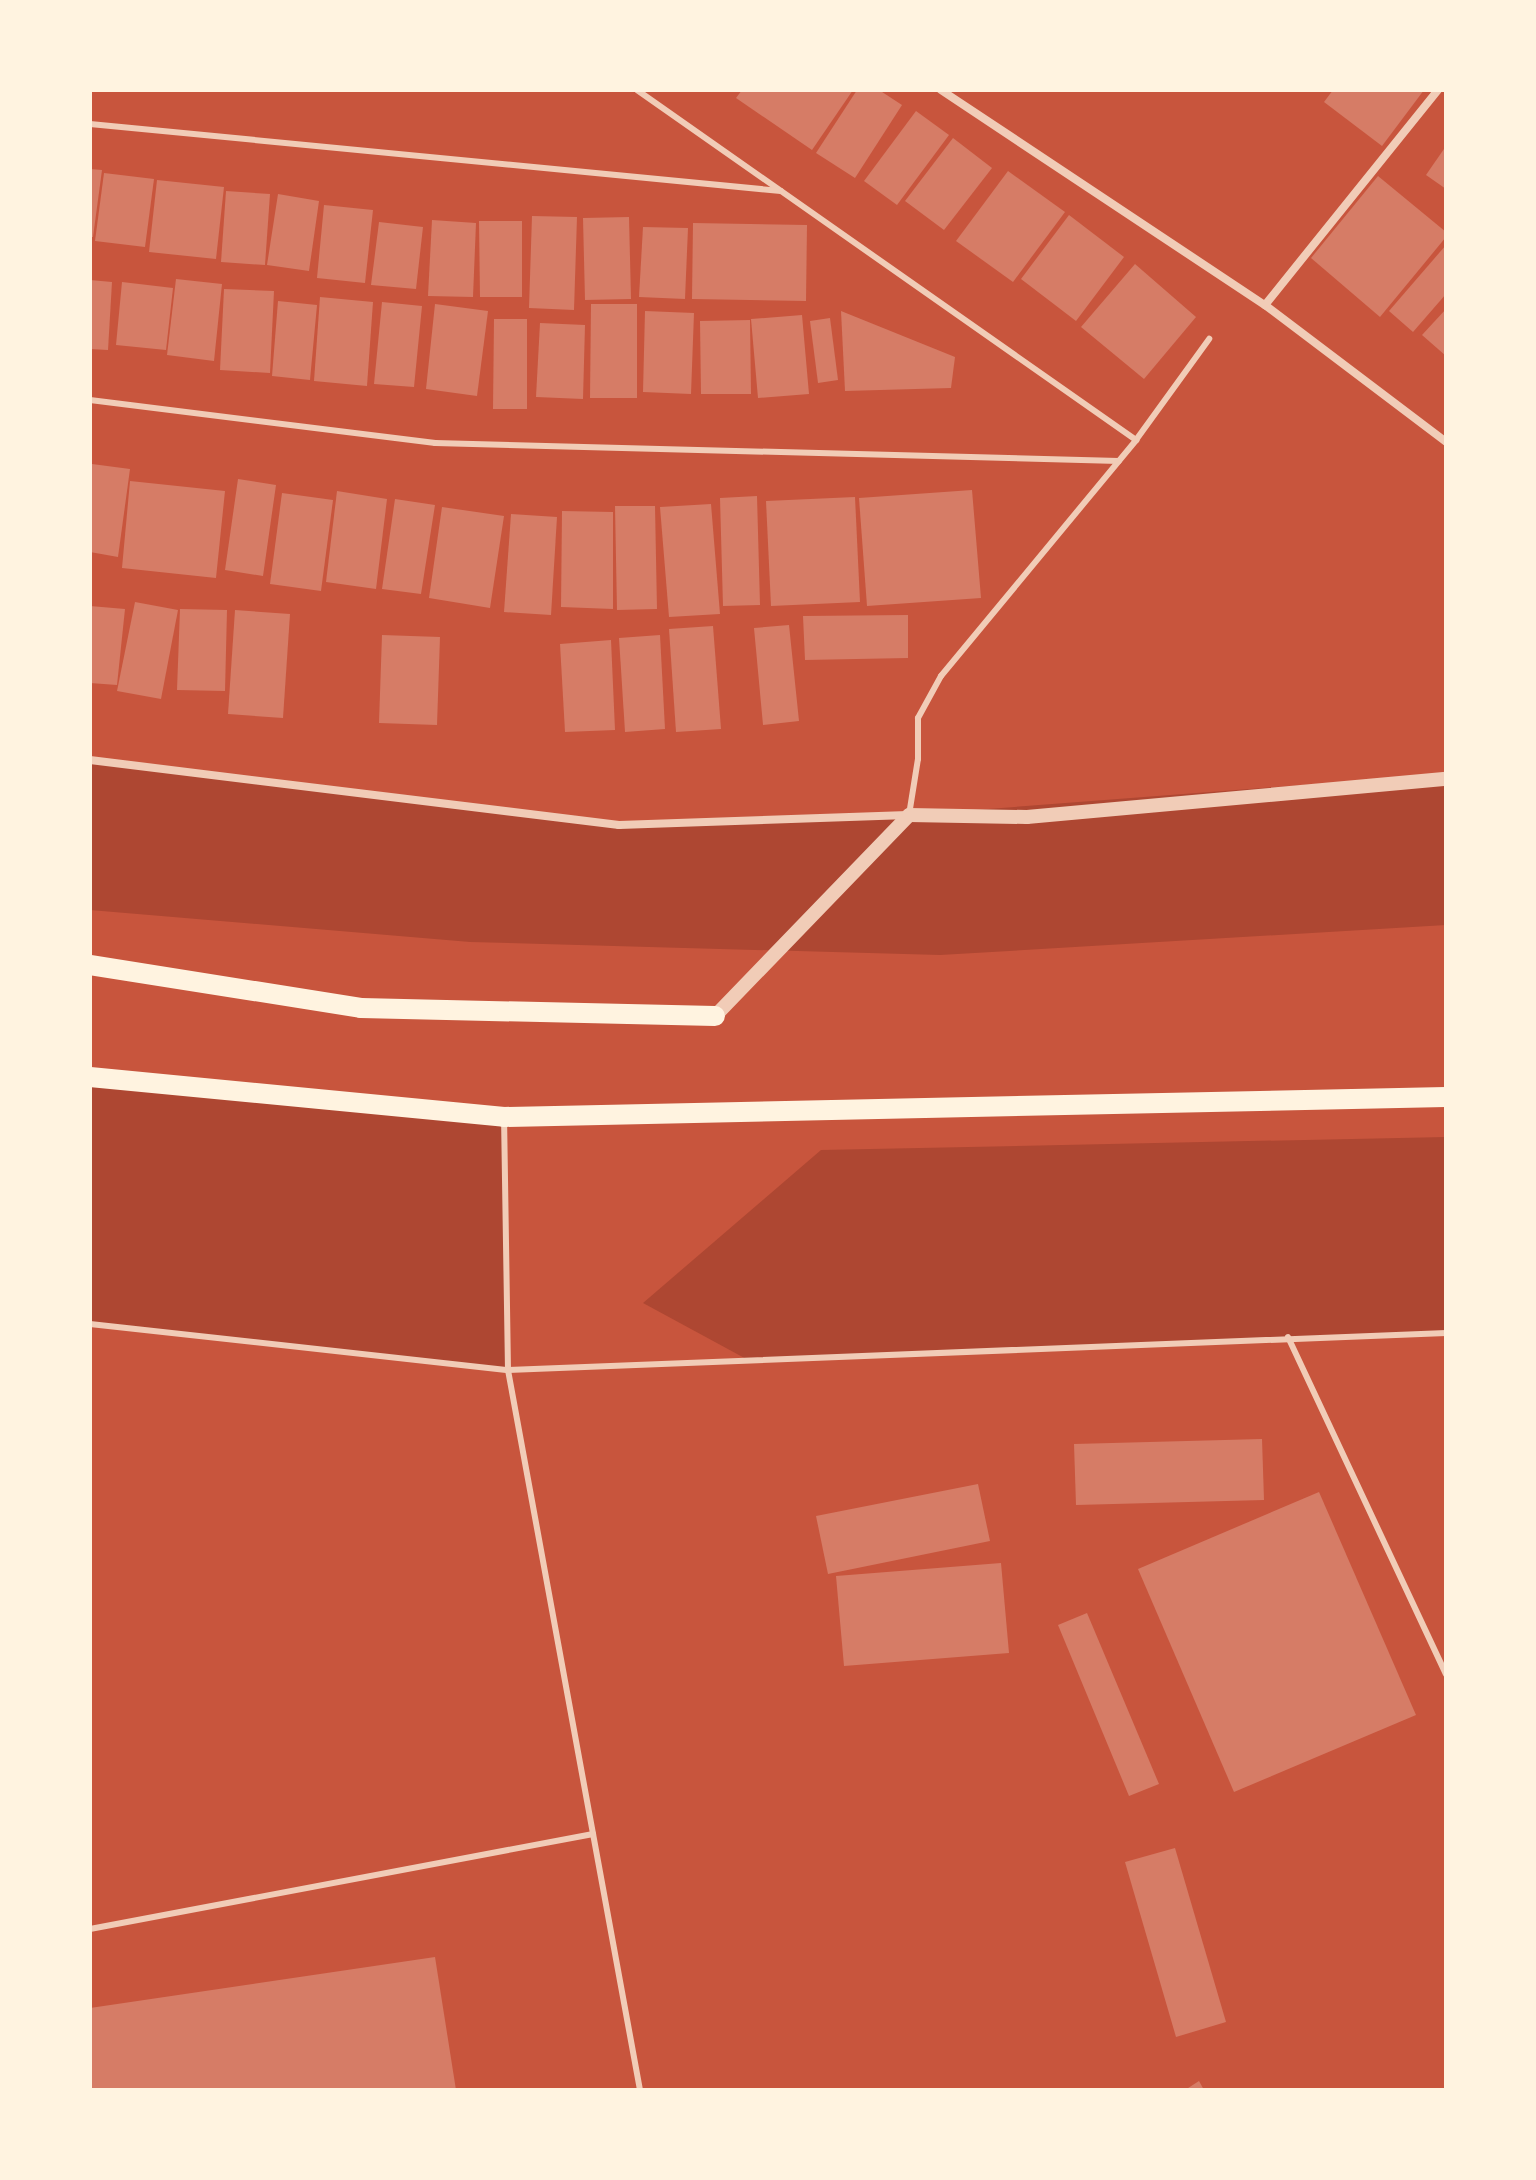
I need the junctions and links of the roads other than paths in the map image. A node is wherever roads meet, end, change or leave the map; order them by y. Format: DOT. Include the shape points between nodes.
graph roads {
  1 [pos="637,90"];
  2 [pos="941,90"];
  3 [pos="1438,90"];
  4 [pos="90,124"];
  5 [pos="781,191"];
  6 [pos="1265,305"];
  7 [pos="1209,339"];
  8 [pos="90,400"];
  9 [pos="1136,440"];
  10 [pos="1446,442"];
  11 [pos="1119,461"];
  12 [pos="90,760"];
  13 [pos="1446,779"];
  14 [pos="909,815"];
  15 [pos="90,965"];
  16 [pos="715,1016"];
  17 [pos="90,1077"];
  18 [pos="1446,1097"];
  19 [pos="504,1117"];
  20 [pos="90,1324"];
  21 [pos="1446,1333"];
  22 [pos="1288,1337"];
  23 [pos="508,1370"];
  24 [pos="1446,1674"];
  25 [pos="593,1834"];
  26 [pos="90,1929"];
  27 [pos="640,2090"];
  1 -- 5 [label="lane"];
  2 -- 6 [label="street"];
  3 -- 6 [label="street"];
  4 -- 5 [label="lane"];
  5 -- 9 [label="lane"];
  6 -- 10 [label="street"];
  7 -- 9 [label="lane"];
  8 -- 11 [label="lane" via="435,443"];
  9 -- 11 [label="lane"];
  11 -- 14 [label="lane" via="941,676 918,718"];
  12 -- 14 [label="street" via="619,825"];
  13 -- 14 [label="street" via="1027,817"];
  14 -- 16 [label="street"];
  15 -- 16 [label="main road" via="361,1008"];
  17 -- 19 [label="main road"];
  18 -- 19 [label="main road"];
  19 -- 23 [label="lane"];
  20 -- 23 [label="lane"];
  21 -- 22 [label="lane"];
  22 -- 23 [label="lane"];
  22 -- 24 [label="lane"];
  23 -- 25 [label="lane"];
  25 -- 26 [label="lane"];
  25 -- 27 [label="lane"];
}
